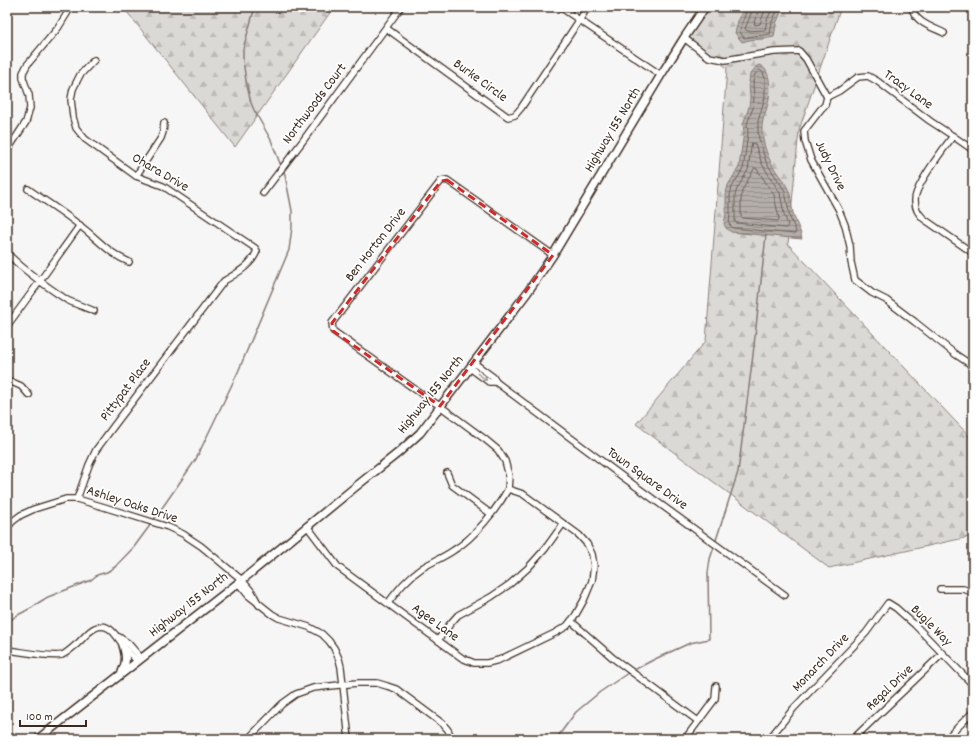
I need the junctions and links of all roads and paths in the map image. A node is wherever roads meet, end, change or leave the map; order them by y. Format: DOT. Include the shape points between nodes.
graph roads {
  1 [pos="71,7"];
  2 [pos="401,7"];
  3 [pos="560,7"];
  4 [pos="588,7"];
  5 [pos="705,7"];
  6 [pos="912,7"];
  7 [pos="578,20"];
  8 [pos="386,28"];
  9 [pos="944,33"];
  10 [pos="684,38"];
  11 [pos="94,60"];
  12 [pos="660,75"];
  13 [pos="827,97"];
  14 [pos="164,123"];
  15 [pos="953,136"];
  16 [pos="973,150"];
  17 [pos="7,151"];
  18 [pos="136,176"];
  19 [pos="28,189"];
  20 [pos="263,193"];
  21 [pos="80,225"];
  22 [pos="973,253"];
  23 [pos="7,254"];
  24 [pos="553,255"];
  25 [pos="129,262"];
  26 [pos="40,281"];
  27 [pos="207,302"];
  28 [pos="94,311"];
  29 [pos="7,326"];
  30 [pos="472,365"];
  31 [pos="973,366"];
  32 [pos="7,380"];
  33 [pos="29,395"];
  34 [pos="440,406"];
  35 [pos="447,473"];
  36 [pos="508,489"];
  37 [pos="77,500"];
  38 [pos="491,514"];
  39 [pos="563,524"];
  40 [pos="307,526"];
  41 [pos="7,528"];
  42 [pos="240,581"];
  43 [pos="940,590"];
  44 [pos="973,592"];
  45 [pos="785,595"];
  46 [pos="888,603"];
  47 [pos="388,604"];
  48 [pos="571,621"];
  49 [pos="116,634"];
  50 [pos="438,640"];
  51 [pos="123,645"];
  52 [pos="7,650"];
  53 [pos="942,654"];
  54 [pos="139,660"];
  55 [pos="120,674"];
  56 [pos="343,685"];
  57 [pos="973,685"];
  58 [pos="716,686"];
  59 [pos="973,712"];
  60 [pos="698,721"];
  61 [pos="38,739"];
  62 [pos="248,739"];
  63 [pos="349,739"];
  64 [pos="452,739"];
  65 [pos="685,739"];
  66 [pos="769,739"];
  67 [pos="853,739"];
  68 [pos="946,739"];
  1 -- 17 [label="street" via="23,73 30,108 26,122"];
  2 -- 8 [label="street"];
  3 -- 7 [label="street"];
  4 -- 7 [label="street, Burke Circle"];
  5 -- 10 [label="main road, Highway 155 North"];
  6 -- 9 [label="street" via="918,19"];
  7 -- 8 [label="street, Burke Circle" via="521,108 515,116 508,117"];
  7 -- 12 [label="street"];
  8 -- 20 [label="street, Northwoods Court"];
  10 -- 12 [label="main road, Highway 155 North"];
  10 -- 13 [label="street" via="709,57 725,60 774,52 799,51"];
  11 -- 18 [label="street, Ohara Drive" via="80,75 73,89 73,117 76,128 85,139"];
  12 -- 24 [label="main road, Highway 155 North"];
  13 -- 15 [label="street, Tracy Lane" via="858,77 868,76"];
  13 -- 31 [label="street, Judy Drive" via="825,106 804,131 804,141 811,160 845,225 856,280"];
  14 -- 18 [label="street" via="161,138"];
  15 -- 16 [label="street, Tracy Lane"];
  15 -- 22 [label="street" via="920,184 914,199 918,212 924,219"];
  18 -- 27 [label="street, Ohara Drive" via="163,186 257,251 247,266 224,281"];
  19 -- 21 [label="street"];
  21 -- 25 [label="street" via="111,252"];
  21 -- 26 [label="street"];
  23 -- 26 [label="street"];
  24 -- 30 [label="main road, Highway 155 North"];
  24 -- 34 [label="street, Ben Horton Drive" via="447,180 441,181 338,314 332,323 333,331"];
  26 -- 28 [label="street" via="68,300"];
  26 -- 29 [label="street"];
  27 -- 37 [label="street, Pittypat Place" via="96,450"];
  30 -- 34 [label="main road, Highway 155 North"];
  30 -- 45 [label="street, Town Square Drive" via="493,377 496,382 623,477"];
  32 -- 33 [label="street" via="21,386"];
  34 -- 36 [label="street, Ben Horton Drive" via="498,450 505,461 509,476"];
  34 -- 40 [label="main road, Highway 155 North" via="406,446"];
  35 -- 38 [label="street" via="452,485"];
  36 -- 38 [label="street"];
  36 -- 39 [label="street, Agee Lane" via="523,494"];
  37 -- 41 [label="street, Ashley Oaks Drive" via="66,499 34,509 21,515"];
  37 -- 42 [label="street, Ashley Oaks Drive" via="168,527 201,546"];
  38 -- 47 [label="street" via="472,536 454,550 408,578"];
  39 -- 48 [label="street, Agee Lane" via="587,544 594,566 592,581"];
  39 -- 50 [label="street" via="528,568 491,597 458,615"];
  40 -- 42 [label="main road, Highway 155 North"];
  40 -- 47 [label="street, Agee Lane" via="338,567"];
  42 -- 54 [label="main road, Highway 155 North"];
  42 -- 56 [label="street, Ashley Oaks Drive" via="265,610 309,627 325,638 339,659"];
  43 -- 44 [label="street" via="963,589"];
  46 -- 53 [label="street, Bugle Way" via="915,625"];
  46 -- 66 [label="street, Monarch Drive" via="866,634 794,708"];
  47 -- 50 [label="street, Agee Lane"];
  48 -- 50 [label="street, Agee Lane" via="556,633 499,660 487,663 474,663 462,658"];
  48 -- 60 [label="street" via="613,658"];
  49 -- 51 [label="street"];
  49 -- 52 [label="street" via="105,626 93,628 63,655"];
  49 -- 54 [label="street" via="128,642"];
  51 -- 54 [label="street"];
  51 -- 55 [label="main road" via="126,662"];
  53 -- 57 [label="street, Bugle Way"];
  53 -- 67 [label="street, Regal Drive"];
  54 -- 55 [label="main road, Highway 155 North"];
  55 -- 61 [label="main road, Highway 155 North"];
  56 -- 62 [label="street" via="300,692 282,704"];
  56 -- 63 [label="street"];
  56 -- 64 [label="street" via="372,683 396,690 443,724"];
  58 -- 60 [label="street" via="715,698"];
  59 -- 68 [label="street"];
  60 -- 65 [label="street"];
}
